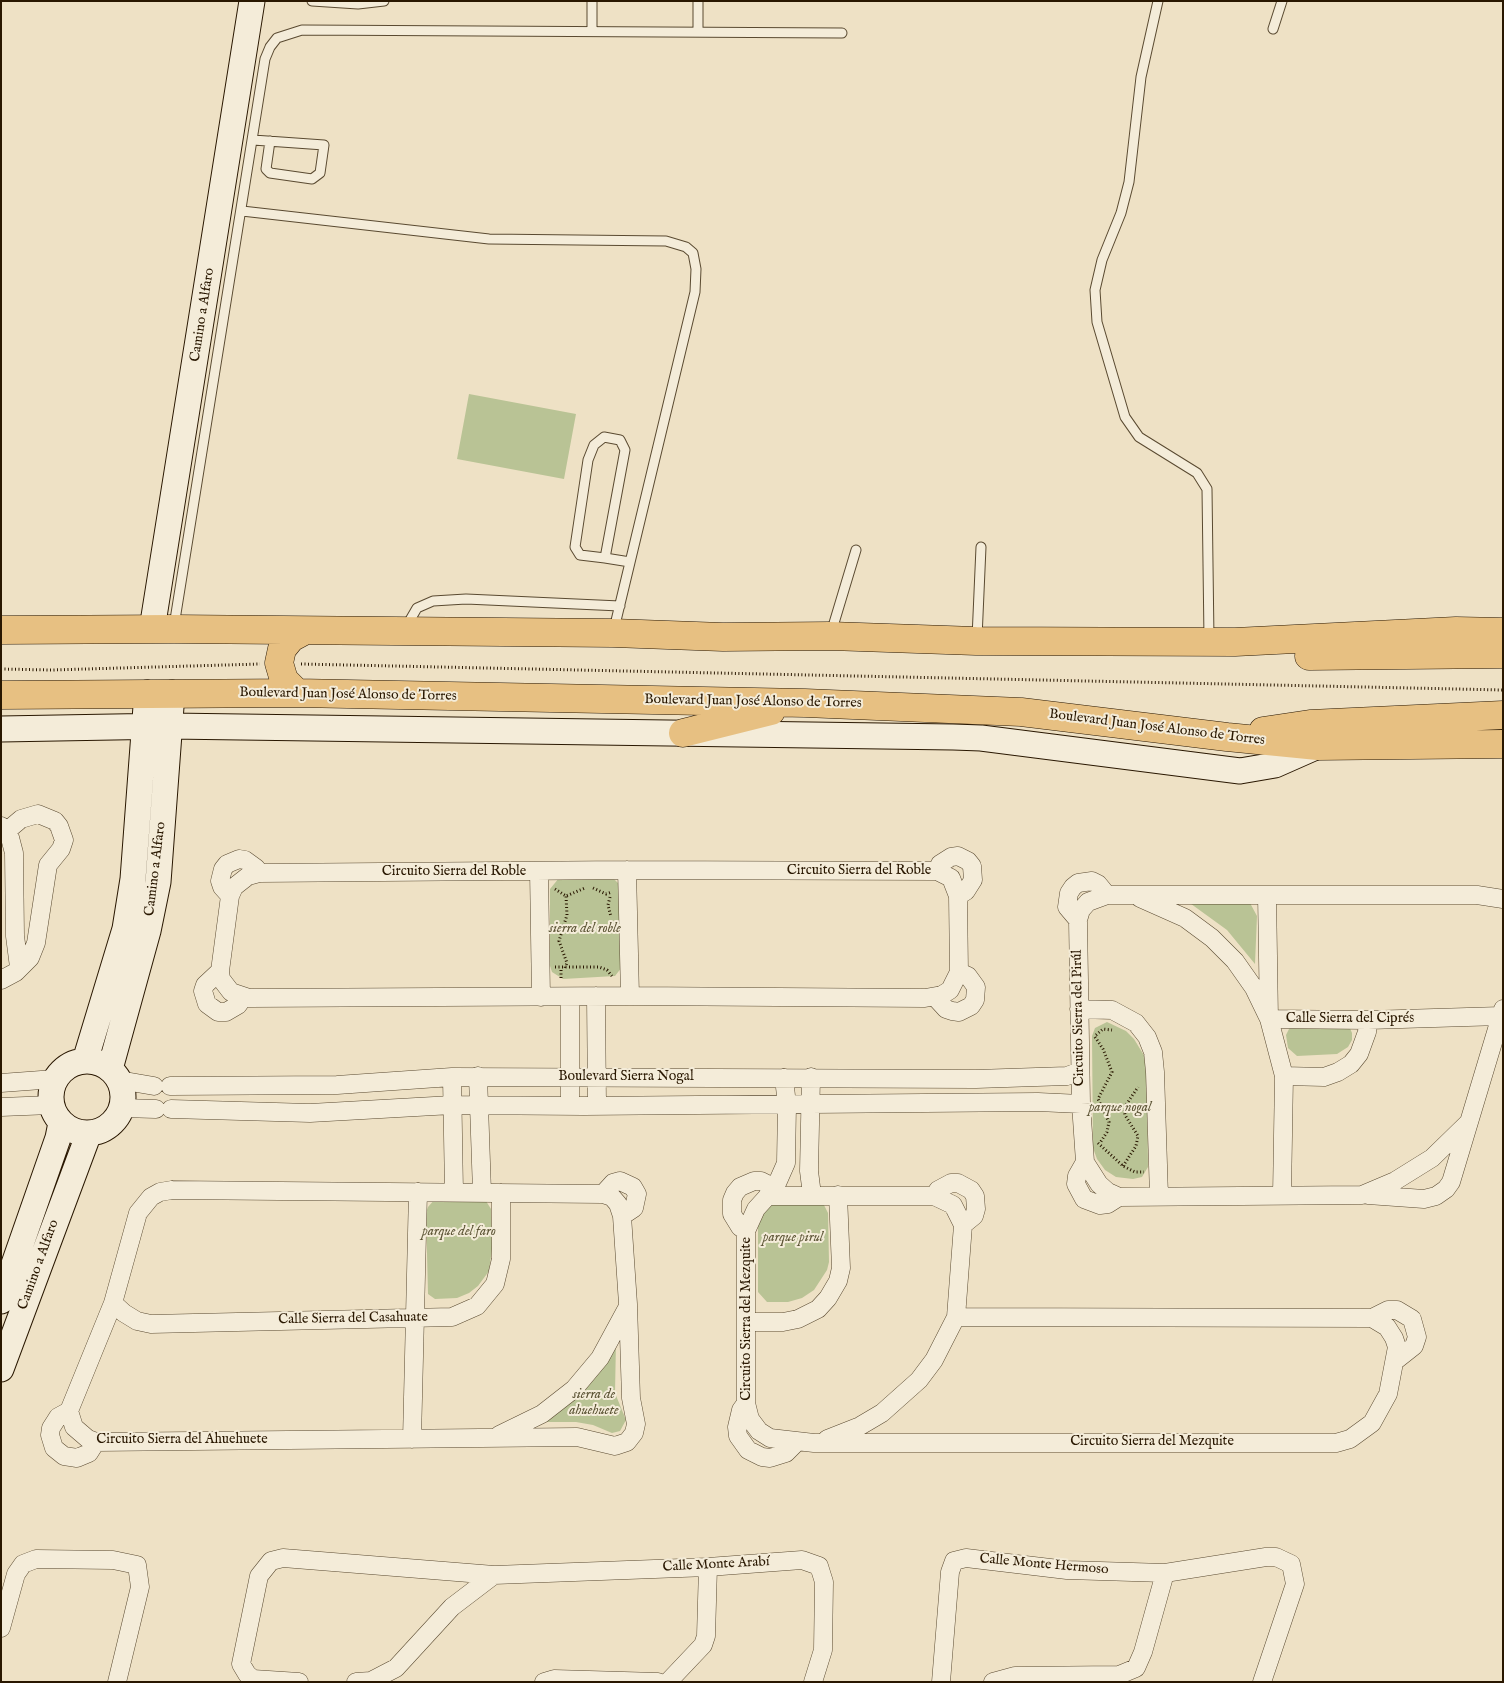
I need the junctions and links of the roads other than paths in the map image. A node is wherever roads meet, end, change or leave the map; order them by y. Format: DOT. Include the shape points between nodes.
graph roads {
  1 [pos="252,1"];
  2 [pos="312,1"];
  3 [pos="384,1"];
  4 [pos="592,1"];
  5 [pos="698,1"];
  6 [pos="1158,1"];
  7 [pos="1282,1"];
  8 [pos="1273,29"];
  9 [pos="592,31"];
  10 [pos="698,32"];
  11 [pos="842,33"];
  12 [pos="253,140"];
  13 [pos="270,141"];
  14 [pos="242,211"];
  15 [pos="981,548"];
  16 [pos="856,550"];
  17 [pos="605,558"];
  18 [pos="630,562"];
  19 [pos="620,606"];
  20 [pos="1503,616"];
  21 [pos="163,629"];
  22 [pos="1,630"];
  23 [pos="1470,631"];
  24 [pos="304,632"];
  25 [pos="403,632"];
  26 [pos="1503,632"];
  27 [pos="614,633"];
  28 [pos="830,636"];
  29 [pos="976,641"];
  30 [pos="1222,642"];
  31 [pos="1503,654"];
  32 [pos="160,693"];
  33 [pos="297,693"];
  34 [pos="1,696"];
  35 [pos="805,702"];
  36 [pos="1503,715"];
  37 [pos="144,726"];
  38 [pos="170,726"];
  39 [pos="1,729"];
  40 [pos="683,733"];
  41 [pos="1227,737"];
  42 [pos="1503,744"];
  43 [pos="1318,746"];
  44 [pos="5,828"];
  45 [pos="627,870"];
  46 [pos="937,871"];
  47 [pos="539,872"];
  48 [pos="1133,895"];
  49 [pos="1267,895"];
  50 [pos="958,896"];
  51 [pos="1502,898"];
  52 [pos="19,967"];
  53 [pos="220,971"];
  54 [pos="959,972"];
  55 [pos="1,980"];
  56 [pos="570,996"];
  57 [pos="596,996"];
  58 [pos="630,996"];
  59 [pos="541,997"];
  60 [pos="935,997"];
  61 [pos="243,998"];
  62 [pos="1079,1009"];
  63 [pos="1502,1013"];
  64 [pos="1269,1019"];
  65 [pos="1368,1020"];
  66 [pos="85,1060"];
  67 [pos="1080,1071"];
  68 [pos="115,1074"];
  69 [pos="478,1076"];
  70 [pos="1284,1076"];
  71 [pos="452,1077"];
  72 [pos="572,1077"];
  73 [pos="597,1077"];
  74 [pos="811,1077"];
  75 [pos="784,1078"];
  76 [pos="55,1079"];
  77 [pos="1,1083"];
  78 [pos="810,1104"];
  79 [pos="1081,1104"];
  80 [pos="452,1105"];
  81 [pos="479,1105"];
  82 [pos="787,1105"];
  83 [pos="570,1106"];
  84 [pos="597,1106"];
  85 [pos="1,1107"];
  86 [pos="122,1108"];
  87 [pos="56,1114"];
  88 [pos="1469,1122"];
  89 [pos="89,1133"];
  90 [pos="418,1192"];
  91 [pos="454,1192"];
  92 [pos="482,1192"];
  93 [pos="771,1192"];
  94 [pos="501,1193"];
  95 [pos="812,1195"];
  96 [pos="838,1195"];
  97 [pos="1362,1195"];
  98 [pos="1159,1196"];
  99 [pos="1282,1196"];
  100 [pos="746,1231"];
  101 [pos="1,1301"];
  102 [pos="114,1303"];
  103 [pos="628,1304"];
  104 [pos="415,1317"];
  105 [pos="956,1318"];
  106 [pos="1372,1318"];
  107 [pos="748,1322"];
  108 [pos="1395,1362"];
  109 [pos="1,1369"];
  110 [pos="69,1411"];
  111 [pos="412,1439"];
  112 [pos="486,1439"];
  113 [pos="96,1442"];
  114 [pos="805,1442"];
  115 [pos="708,1568"];
  116 [pos="1166,1573"];
  117 [pos="494,1575"];
  118 [pos="1,1628"];
  119 [pos="117,1682"];
  120 [pos="299,1682"];
  121 [pos="356,1682"];
  122 [pos="544,1682"];
  123 [pos="658,1682"];
  124 [pos="668,1682"];
  125 [pos="813,1682"];
  126 [pos="941,1682"];
  127 [pos="994,1682"];
  128 [pos="1262,1682"];
  1 -- 21 [label="street, Camino a Alfaro"];
  2 -- 3 [label="lane" via="358,4"];
  4 -- 9 [label="lane"];
  5 -- 10 [label="lane"];
  6 -- 30 [label="lane" via="1141,77 1129,182 1095,290 1097,314 1125,416 1139,436 1197,473 1207,489"];
  7 -- 8 [label="lane"];
  9 -- 10 [label="lane"];
  9 -- 12 [label="lane" via="302,30 287,34 277,38 265,59"];
  10 -- 11 [label="lane"];
  12 -- 13 [label="lane"];
  12 -- 14 [label="lane"];
  13 -- 13 [label="lane" via="266,169 270,173 312,179 320,173 324,145"];
  14 -- 18 [label="lane" via="490,239 666,241 686,247 693,253 695,292"];
  14 -- 21 [label="lane"];
  15 -- 29 [label="lane"];
  16 -- 28 [label="lane"];
  17 -- 17 [label="lane" via="625,450 620,440 604,437 594,445 588,460 575,548 580,555"];
  17 -- 18 [label="lane"];
  18 -- 19 [label="lane"];
  19 -- 25 [label="lane" via="466,599 433,601 417,608"];
  19 -- 27 [label="lane"];
  20 -- 23 [label="street"];
  21 -- 22 [label="main road"];
  21 -- 24 [label="main road"];
  23 -- 26 [label="main road"];
  23 -- 30 [label="main road"];
  24 -- 25 [label="main road"];
  24 -- 33 [label="main road" via="291,638 282,649 279,663 284,680"];
  25 -- 27 [label="main road"];
  27 -- 28 [label="main road"];
  28 -- 29 [label="main road"];
  29 -- 30 [label="main road"];
  30 -- 31 [label="main road" via="1296,656"];
  32 -- 33 [label="main road, Boulevard Juan José Alonso de Torres"];
  32 -- 34 [label="main road, Boulevard Juan José Alonso de Torres"];
  32 -- 37 [label="street, Camino a Alfaro"];
  32 -- 38 [label="street, Camino a Alfaro"];
  33 -- 35 [label="main road, Boulevard Juan José Alonso de Torres"];
  35 -- 40 [label="main road"];
  35 -- 41 [label="main road, Boulevard Juan José Alonso de Torres" via="1021,712"];
  36 -- 41 [label="main road" via="1310,724"];
  37 -- 38 [label="street"];
  37 -- 39 [label="street"];
  37 -- 66 [label="street, Camino a Alfaro" via="134,879 125,928"];
  38 -- 40 [label="street"];
  38 -- 68 [label="street, Camino a Alfaro" via="158,882"];
  40 -- 43 [label="street" via="981,738 1240,770 1275,765"];
  41 -- 43 [label="main road, Boulevard Juan José Alonso de Torres"];
  42 -- 43 [label="main road, Boulevard Juan José Alonso de Torres"];
  44 -- 52 [label="street" via="14,853 15,936"];
  44 -- 52 [label="street" via="38,814 59,826 64,840 48,865 36,943 30,958"];
  45 -- 46 [label="street, Circuito Sierra del Roble"];
  45 -- 47 [label="street, Circuito Sierra del Roble"];
  45 -- 58 [label="street"];
  46 -- 50 [label="street, Circuito Sierra del Roble" via="951,878"];
  46 -- 50 [label="street" via="951,857 958,856 968,861 972,866 973,880"];
  47 -- 53 [label="street, Circuito Sierra del Roble" via="259,873 241,880 230,896"];
  47 -- 59 [label="street"];
  48 -- 49 [label="street, Circuito Sierra del Pirúl"];
  48 -- 62 [label="street, Circuito Sierra del Pirúl" via="1107,895 1088,902 1081,910 1078,920"];
  48 -- 64 [label="street, Calle Sierra del Ciprés" via="1185,918 1212,938 1235,961 1254,988"];
  49 -- 51 [label="street, Circuito Sierra del Pirúl" via="1477,895"];
  49 -- 64 [label="street"];
  50 -- 54 [label="street, Circuito Sierra del Roble"];
  52 -- 55 [label="street"];
  53 -- 61 [label="street" via="224,986"];
  53 -- 61 [label="street" via="205,985 203,991 207,1004 218,1012 226,1012"];
  54 -- 60 [label="street" via="950,990"];
  54 -- 60 [label="street" via="968,976 976,987 971,1006 959,1012 952,1011"];
  56 -- 57 [label="street"];
  56 -- 59 [label="street"];
  56 -- 72 [label="street"];
  57 -- 58 [label="street"];
  57 -- 73 [label="street"];
  58 -- 60 [label="street"];
  59 -- 61 [label="street"];
  62 -- 67 [label="street, Circuito Sierra del Pirúl"];
  62 -- 98 [label="street" via="1112,1010 1136,1023 1147,1037 1153,1052 1155,1072"];
  63 -- 65 [label="street, Calle Sierra del Ciprés"];
  63 -- 88 [label="street, Circuito Sierra del Pirúl"];
  64 -- 65 [label="street, Calle Sierra del Ciprés"];
  64 -- 70 [label="street"];
  65 -- 70 [label="street" via="1359,1054 1351,1064 1324,1076"];
  66 -- 68 [label="street" via="103,1064"];
  66 -- 76 [label="street" via="68,1066"];
  67 -- 74 [label="street, Boulevard Sierra Nogal" via="1067,1076 976,1079"];
  67 -- 79 [label="street, Circuito Sierra del Pirúl"];
  68 -- 71 [label="street, Boulevard Sierra Nogal" via="162,1086 337,1085"];
  68 -- 86 [label="street" via="123,1089"];
  69 -- 71 [label="street, Boulevard Sierra Nogal"];
  69 -- 72 [label="street, Boulevard Sierra Nogal"];
  69 -- 81 [label="street"];
  70 -- 99 [label="street"];
  71 -- 80 [label="street"];
  72 -- 73 [label="street, Boulevard Sierra Nogal"];
  72 -- 83 [label="street"];
  73 -- 75 [label="street, Boulevard Sierra Nogal"];
  73 -- 84 [label="street"];
  74 -- 75 [label="street, Boulevard Sierra Nogal"];
  74 -- 78 [label="street"];
  75 -- 82 [label="street, Circuito Sierra del Mezquite"];
  76 -- 77 [label="street"];
  76 -- 87 [label="street" via="51,1091"];
  78 -- 79 [label="street, Boulevard Sierra Nogal"];
  78 -- 82 [label="street, Boulevard Sierra Nogal"];
  78 -- 95 [label="street"];
  79 -- 98 [label="street, Circuito Sierra del Pirúl" via="1085,1162 1099,1184 1119,1196"];
  80 -- 81 [label="street, Boulevard Sierra Nogal"];
  80 -- 86 [label="street, Boulevard Sierra Nogal" via="310,1113"];
  80 -- 91 [label="street"];
  81 -- 83 [label="street, Boulevard Sierra Nogal"];
  81 -- 92 [label="street"];
  82 -- 84 [label="street, Boulevard Sierra Nogal"];
  82 -- 93 [label="street, Circuito Sierra del Mezquite" via="786,1162"];
  83 -- 84 [label="street, Boulevard Sierra Nogal"];
  85 -- 87 [label="street"];
  86 -- 89 [label="street" via="109,1126"];
  87 -- 89 [label="street" via="78,1132"];
  87 -- 101 [label="street, Camino a Alfaro" via="58,1138"];
  88 -- 97 [label="street, Circuito Sierra del Pirúl" via="1425,1162 1395,1181"];
  88 -- 97 [label="street" via="1455,1173 1446,1189 1436,1196"];
  89 -- 109 [label="street, Camino a Alfaro"];
  90 -- 91 [label="street, Circuito Sierra del Ahuehuete"];
  90 -- 102 [label="street, Circuito Sierra del Ahuehuete" via="160,1192 150,1197 138,1213"];
  90 -- 104 [label="street"];
  91 -- 92 [label="street, Circuito Sierra del Ahuehuete"];
  92 -- 94 [label="street, Circuito Sierra del Ahuehuete"];
  93 -- 95 [label="street"];
  93 -- 100 [label="street, Circuito Sierra del Mezquite" via="756,1209"];
  93 -- 100 [label="street" via="761,1181 754,1181 746,1183 735,1193 732,1214"];
  94 -- 103 [label="street, Circuito Sierra del Ahuehuete" via="603,1194 615,1200 622,1216"];
  94 -- 104 [label="street, Calle Sierra del Casahuate" via="501,1259 495,1284 487,1296 477,1306 452,1316"];
  95 -- 96 [label="street"];
  96 -- 105 [label="street" via="934,1196 953,1205 963,1225"];
  96 -- 107 [label="street" via="841,1268 828,1298 818,1309 798,1319"];
  97 -- 99 [label="street, Circuito Sierra del Pirúl"];
  98 -- 99 [label="street, Circuito Sierra del Pirúl"];
  100 -- 107 [label="street, Circuito Sierra del Mezquite"];
  102 -- 104 [label="street, Calle Sierra del Casahuate" via="138,1321 151,1324"];
  102 -- 110 [label="street, Circuito Sierra del Ahuehuete"];
  103 -- 112 [label="street, Circuito Sierra del Ahuehuete" via="621,1323 600,1358 574,1389 542,1414 506,1433"];
  103 -- 112 [label="street, Circuito Sierra del Ahuehuete" via="631,1398 636,1424 631,1438 615,1446 577,1437"];
  104 -- 111 [label="street"];
  105 -- 106 [label="street"];
  105 -- 114 [label="street" via="934,1360 902,1397 860,1426"];
  106 -- 108 [label="street, Circuito Sierra del Mezquite" via="1382,1322 1394,1338 1397,1347"];
  106 -- 108 [label="street" via="1388,1310 1397,1310 1412,1319 1417,1337 1414,1346"];
  107 -- 114 [label="street, Circuito Sierra del Mezquite" via="746,1403 750,1419 759,1431 770,1438"];
  108 -- 114 [label="street, Circuito Sierra del Mezquite" via="1388,1394 1372,1423 1350,1439 1336,1443"];
  110 -- 113 [label="street, Circuito Sierra del Ahuehuete" via="78,1432"];
  110 -- 113 [label="street" via="58,1417 51,1428 51,1442 58,1453 77,1458 89,1453"];
  111 -- 112 [label="street, Circuito Sierra del Ahuehuete"];
  111 -- 113 [label="street, Circuito Sierra del Ahuehuete"];
  115 -- 117 [label="street, Calle Monte Arabí"];
  115 -- 124 [label="street" via="703,1646"];
  115 -- 125 [label="street, Calle Monte Arabí" via="802,1560 820,1566 824,1582 822,1650"];
  116 -- 126 [label="street, Calle Monte Hermoso" via="1067,1570 966,1558 954,1561 950,1572"];
  116 -- 127 [label="street" via="1136,1668 1120,1675 1015,1676"];
  116 -- 128 [label="street, Calle Monte Hermoso" via="1266,1557 1276,1557 1291,1564 1296,1577 1294,1592"];
  117 -- 120 [label="street, Calle Monte Arabí" via="283,1558 271,1561 260,1576 242,1664 253,1679"];
  117 -- 121 [label="street" via="452,1607 396,1668 371,1681"];
  118 -- 119 [label="street" via="16,1574 23,1564 36,1559 113,1560 137,1565 140,1587"];
  122 -- 123 [label="street" via="554,1679"];
}
